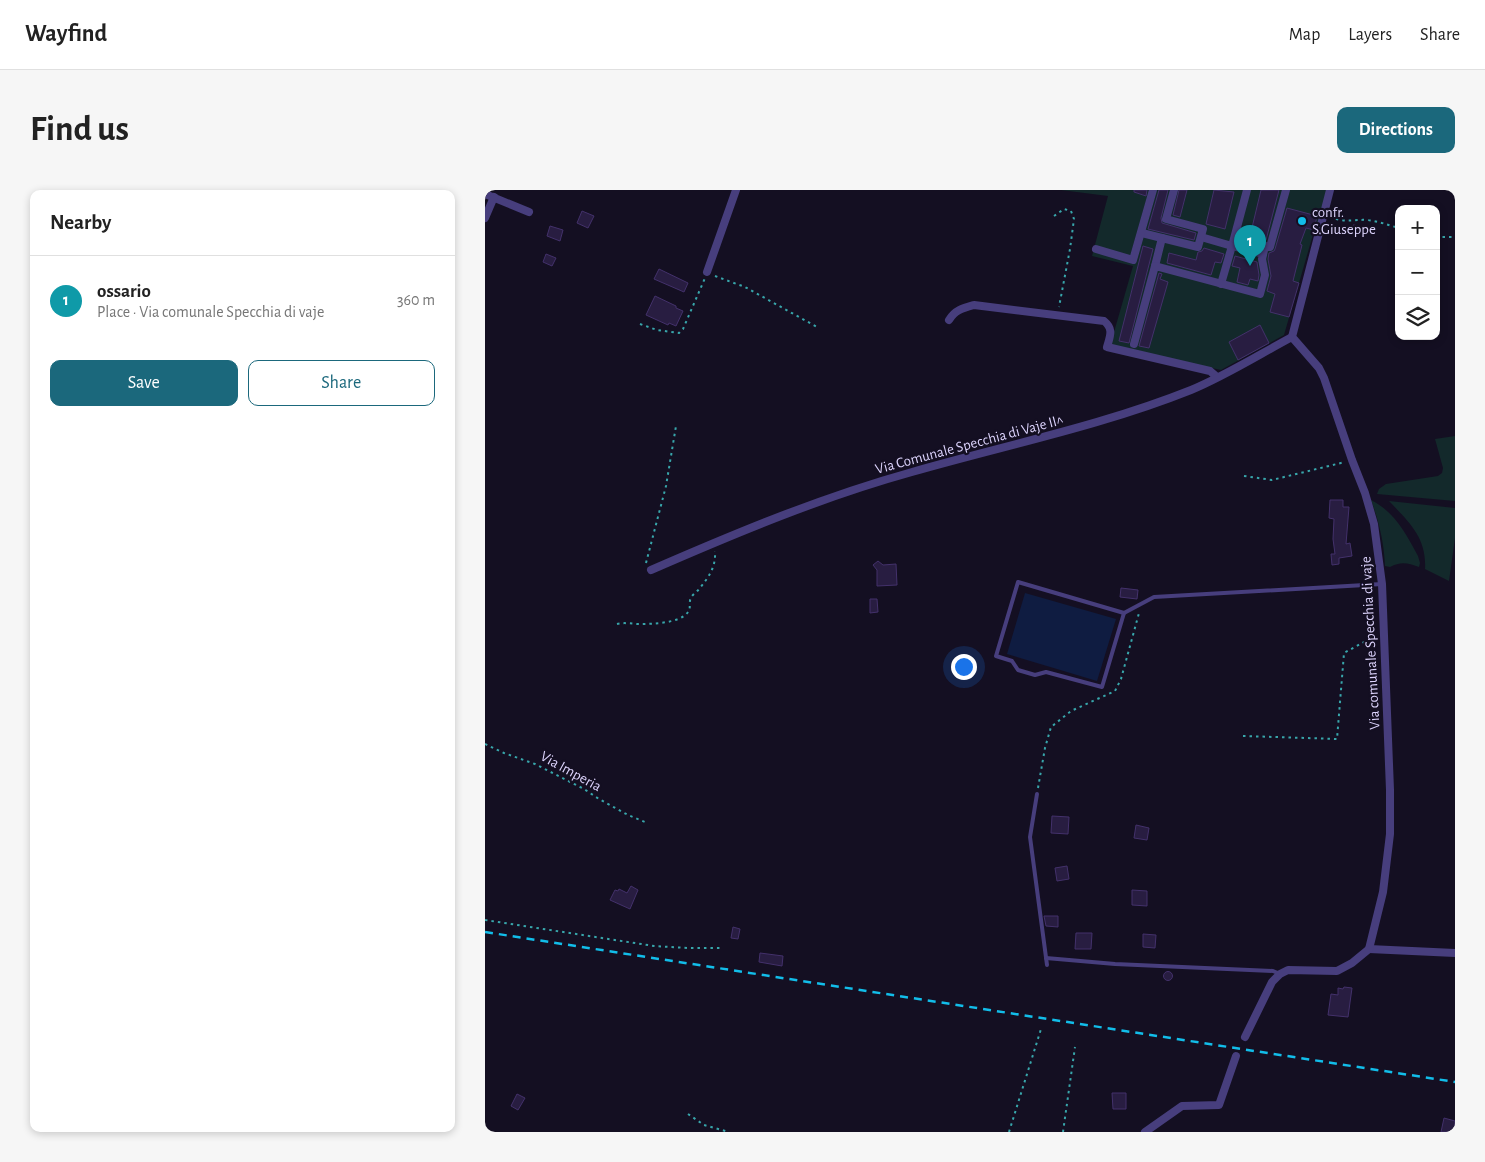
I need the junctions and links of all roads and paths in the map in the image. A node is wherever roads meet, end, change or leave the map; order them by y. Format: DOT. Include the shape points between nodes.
graph roads {
  1 [pos="736,190"];
  2 [pos="1153,190"];
  3 [pos="1173,190"];
  4 [pos="1247,190"];
  5 [pos="1286,190"];
  6 [pos="1331,190"];
  7 [pos="485,194"];
  8 [pos="494,197"];
  9 [pos="529,212"];
  10 [pos="1324,212"];
  11 [pos="1054,216"];
  12 [pos="485,218"];
  13 [pos="1395,227"];
  14 [pos="1142,233"];
  15 [pos="1440,237"];
  16 [pos="1455,237"];
  17 [pos="1162,238"];
  18 [pos="1201,238"];
  19 [pos="1232,246"];
  20 [pos="1096,249"];
  21 [pos="1263,254"];
  22 [pos="1155,266"];
  23 [pos="707,272"];
  24 [pos="1221,284"];
  25 [pos="1064,315"];
  26 [pos="949,320"];
  27 [pos="640,324"];
  28 [pos="817,327"];
  29 [pos="1292,337"];
  30 [pos="1134,344"];
  31 [pos="1217,376"];
  32 [pos="676,426"];
  33 [pos="1352,460"];
  34 [pos="1244,476"];
  35 [pos="713,544"];
  36 [pos="651,570"];
  37 [pos="1382,584"];
  38 [pos="1141,604"];
  39 [pos="1124,612"];
  40 [pos="617,624"];
  41 [pos="1384,632"];
  42 [pos="1243,736"];
  43 [pos="485,744"];
  44 [pos="1037,794"];
  45 [pos="645,822"];
  46 [pos="485,920"];
  47 [pos="723,948"];
  48 [pos="1369,949"];
  49 [pos="1455,953"];
  50 [pos="1046,958"];
  51 [pos="1047,965"];
  52 [pos="1280,974"];
  53 [pos="1041,1029"];
  54 [pos="1245,1037"];
  55 [pos="1075,1047"];
  56 [pos="1236,1056"];
  57 [pos="688,1114"];
  58 [pos="729,1132"];
  59 [pos="1009,1132"];
  60 [pos="1063,1132"];
  61 [pos="1145,1132"];
  1 -- 23 [label="street"];
  2 -- 14 [label="street"];
  3 -- 18 [label="street" via="1165,219 1203,229"];
  4 -- 19 [label="street"];
  5 -- 21 [label="street" via="1270,247 1265,246"];
  6 -- 10 [label="street"];
  7 -- 8 [label="street"];
  8 -- 9 [label="street"];
  8 -- 12 [label="street"];
  10 -- 13 [label="path" via="1349,222 1364,220"];
  10 -- 29 [label="street"];
  11 -- 25 [label="path" via="1064,209 1071,211 1073,219 1059,306"];
  14 -- 17 [label="street"];
  14 -- 20 [label="street" via="1133,260"];
  15 -- 16 [label="path"];
  17 -- 18 [label="street" via="1198,247"];
  17 -- 22 [label="street"];
  18 -- 19 [label="street"];
  19 -- 21 [label="street"];
  19 -- 24 [label="street"];
  21 -- 24 [label="street" via="1265,275 1259,294"];
  22 -- 24 [label="street"];
  22 -- 30 [label="street"];
  23 -- 27 [label="path" via="679,333"];
  23 -- 28 [label="path" via="745,287"];
  25 -- 26 [label="street" via="974,305 961,308"];
  25 -- 31 [label="street" via="1104,321 1111,332 1107,347 1210,371"];
  29 -- 31 [label="street, Via Comunale Specchia di Vaje II^"];
  29 -- 33 [label="street, Via comunale Specchia di vaje" via="1324,378"];
  31 -- 35 [label="street, Via Comunale Specchia di Vaje II^" via="1192,389 1075,429 913,472 823,500"];
  32 -- 36 [label="path" via="647,560 647,568"];
  33 -- 34 [label="path" via="1272,480"];
  33 -- 37 [label="street, Via comunale Specchia di vaje" via="1374,524"];
  35 -- 36 [label="street, Via Comunale Specchia di Vaje II^"];
  35 -- 40 [label="path" via="715,566 691,598 687,614 668,622"];
  37 -- 38 [label="lane" via="1154,597"];
  37 -- 41 [label="street, Via comunale Specchia di vaje"];
  38 -- 39 [label="lane"];
  38 -- 44 [label="path" via="1115,691 1071,711 1051,727"];
  39 -- 39 [label="lane" via="1017,582 996,656 1012,661 1018,670 1035,675 1046,672 1102,687"];
  41 -- 42 [label="path" via="1344,653 1337,739"];
  41 -- 48 [label="street, Via comunale Specchia di vaje" via="1390,834 1383,892"];
  43 -- 45 [label="path, Via Imperia" via="535,764"];
  44 -- 50 [label="lane" via="1030,837"];
  46 -- 47 [label="path" via="654,946"];
  48 -- 49 [label="street"];
  48 -- 52 [label="street" via="1337,971 1288,970"];
  50 -- 51 [label="lane"];
  50 -- 52 [label="lane" via="1273,971"];
  52 -- 54 [label="street" via="1272,982"];
  53 -- 59 [label="path"];
  55 -- 60 [label="path"];
  56 -- 61 [label="street" via="1219,1105 1182,1106"];
  57 -- 58 [label="path" via="704,1126"];
}
